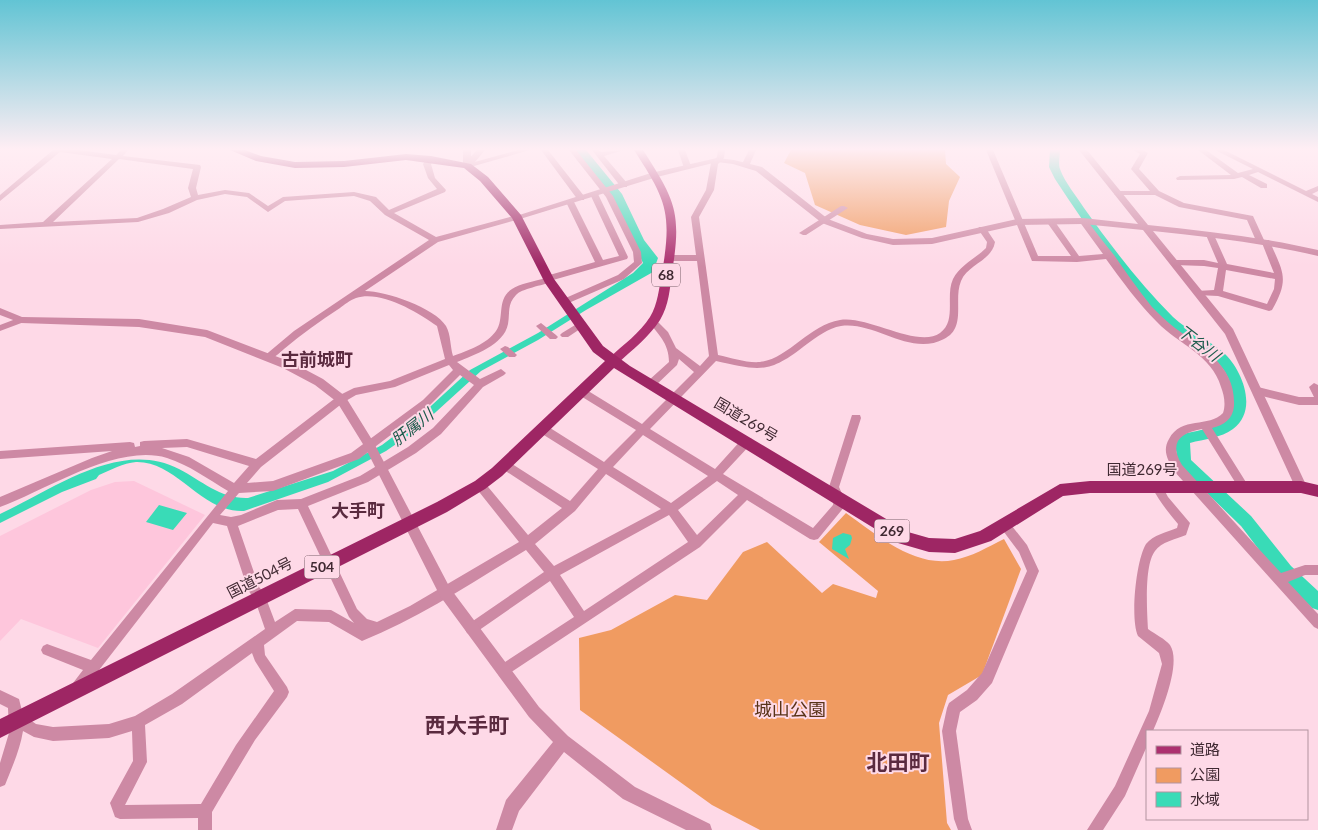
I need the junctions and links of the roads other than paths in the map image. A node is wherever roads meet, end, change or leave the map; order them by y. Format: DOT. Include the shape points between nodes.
graph roads {
  1 [pos="12,189"];
  2 [pos="84,189"];
  3 [pos="192,189"];
  4 [pos="441,189"];
  5 [pos="492,189"];
  6 [pos="574,189"];
  7 [pos="611,189"];
  8 [pos="662,189"];
  9 [pos="710,189"];
  10 [pos="782,189"];
  11 [pos="1006,189"];
  12 [pos="1115,189"];
  13 [pos="1152,189"];
  14 [pos="1296,189"];
  15 [pos="1317,189"];
  16 [pos="606,190"];
  17 [pos="1118,193"];
  18 [pos="1156,193"];
  19 [pos="594,194"];
  20 [pos="1306,194"];
  21 [pos="195,198"];
  22 [pos="581,198"];
  23 [pos="0,199"];
  24 [pos="1318,200"];
  25 [pos="570,202"];
  26 [pos="844,208"];
  27 [pos="388,213"];
  28 [pos="517,217"];
  29 [pos="1050,221"];
  30 [pos="1083,221"];
  31 [pos="1017,222"];
  32 [pos="44,226"];
  33 [pos="0,227"];
  34 [pos="1147,228"];
  35 [pos="982,229"];
  36 [pos="803,233"];
  37 [pos="1210,235"];
  38 [pos="435,240"];
  39 [pos="1263,241"];
  40 [pos="1318,253"];
  41 [pos="1110,256"];
  42 [pos="669,258"];
  43 [pos="700,258"];
  44 [pos="1076,259"];
  45 [pos="1175,262"];
  46 [pos="600,263"];
  47 [pos="1223,266"];
  48 [pos="1280,277"];
  49 [pos="549,279"];
  50 [pos="1218,293"];
  51 [pos="1200,294"];
  52 [pos="352,296"];
  53 [pos="565,304"];
  54 [pos="0,310"];
  55 [pos="21,320"];
  56 [pos="652,321"];
  57 [pos="579,324"];
  58 [pos="541,326"];
  59 [pos="0,328"];
  60 [pos="564,335"];
  61 [pos="553,337"];
  62 [pos="673,350"];
  63 [pos="268,357"];
  64 [pos="714,357"];
  65 [pos="450,360"];
  66 [pos="613,361"];
  67 [pos="460,371"];
  68 [pos="502,372"];
  69 [pos="701,372"];
  70 [pos="479,383"];
  71 [pos="651,384"];
  72 [pos="1258,391"];
  73 [pos="582,392"];
  74 [pos="675,398"];
  75 [pos="341,399"];
  76 [pos="1318,401"];
  77 [pos="856,418"];
  78 [pos="1205,426"];
  79 [pos="543,429"];
  80 [pos="644,430"];
  81 [pos="747,441"];
  82 [pos="370,446"];
  83 [pos="0,455"];
  84 [pos="258,464"];
  85 [pos="505,465"];
  86 [pos="606,467"];
  87 [pos="381,468"];
  88 [pos="716,476"];
  89 [pos="480,485"];
  90 [pos="1157,487"];
  91 [pos="1198,487"];
  92 [pos="1244,487"];
  93 [pos="1301,487"];
  94 [pos="234,489"];
  95 [pos="1318,492"];
  96 [pos="746,494"];
  97 [pos="839,498"];
  98 [pos="0,502"];
  99 [pos="301,504"];
  100 [pos="571,508"];
  101 [pos="672,509"];
  102 [pos="211,518"];
  103 [pos="231,522"];
  104 [pos="410,522"];
  105 [pos="1004,524"];
  106 [pos="527,543"];
  107 [pos="696,543"];
  108 [pos="329,563"];
  109 [pos="1318,570"];
  110 [pos="552,573"];
  111 [pos="1278,580"];
  112 [pos="445,592"];
  113 [pos="260,597"];
  114 [pos="582,618"];
  115 [pos="1318,623"];
  116 [pos="378,628"];
  117 [pos="470,628"];
  118 [pos="272,632"];
  119 [pos="257,644"];
  120 [pos="47,650"];
  121 [pos="93,667"];
  122 [pos="504,671"];
  123 [pos="75,690"];
  124 [pos="0,697"];
  125 [pos="18,720"];
  126 [pos="138,722"];
  127 [pos="0,729"];
  128 [pos="1147,730"];
  129 [pos="1146,732"];
  130 [pos="563,741"];
  131 [pos="0,780"];
  132 [pos="205,811"];
  133 [pos="205,830"];
  134 [pos="504,830"];
  135 [pos="704,830"];
  136 [pos="965,830"];
  137 [pos="1094,830"];
  1 -- 23 [label="street"];
  2 -- 32 [label="street"];
  3 -- 21 [label="street"];
  4 -- 27 [label="street"];
  5 -- 28 [label="highway, 国道269号 / 269"];
  6 -- 22 [label="street"];
  7 -- 16 [label="street"];
  8 -- 42 [label="main road, 68" via="672,209"];
  9 -- 43 [label="street" via="695,217"];
  10 -- 35 [label="street" via="824,220 865,236 893,242 918,243"];
  11 -- 31 [label="street"];
  12 -- 17 [label="street"];
  13 -- 18 [label="street"];
  14 -- 20 [label="street"];
  15 -- 20 [label="street"];
  16 -- 19 [label="street"];
  16 -- 53 [label="street" via="637,252 638,263 621,277"];
  17 -- 18 [label="street"];
  17 -- 34 [label="street"];
  18 -- 39 [label="street" via="1182,205 1250,218"];
  19 -- 22 [label="street"];
  19 -- 46 [label="street" via="624,257"];
  20 -- 24 [label="street"];
  21 -- 27 [label="street" via="243,192 268,210 282,199 354,194 374,199"];
  21 -- 32 [label="street" via="166,212 138,220"];
  22 -- 25 [label="street"];
  25 -- 28 [label="street"];
  25 -- 46 [label="street"];
  26 -- 36 [label="street"];
  27 -- 38 [label="street"];
  28 -- 38 [label="street"];
  28 -- 49 [label="highway, 国道269号 / 269"];
  29 -- 30 [label="street"];
  29 -- 31 [label="street"];
  29 -- 44 [label="street"];
  30 -- 34 [label="street"];
  30 -- 41 [label="street"];
  31 -- 35 [label="street"];
  31 -- 44 [label="street" via="1035,259"];
  32 -- 33 [label="street"];
  34 -- 37 [label="street"];
  34 -- 45 [label="street"];
  35 -- 64 [label="street" via="991,242 990,249 957,279 954,289 955,320 943,337 924,341 854,323 840,323 809,336 769,363 748,364"];
  37 -- 39 [label="street"];
  37 -- 47 [label="street"];
  38 -- 52 [label="street"];
  39 -- 40 [label="street"];
  39 -- 48 [label="street"];
  41 -- 44 [label="street"];
  41 -- 78 [label="street" via="1161,321 1218,368 1228,393 1228,410 1221,421"];
  42 -- 43 [label="street"];
  42 -- 56 [label="main road, 68" via="660,310"];
  43 -- 64 [label="street"];
  45 -- 47 [label="street"];
  45 -- 51 [label="street"];
  46 -- 49 [label="street"];
  47 -- 48 [label="street"];
  47 -- 50 [label="street"];
  48 -- 50 [label="street" via="1279,291 1269,308"];
  49 -- 53 [label="highway, 国道269号 / 269"];
  49 -- 65 [label="street" via="514,291 505,303 503,326 498,334 478,350"];
  50 -- 51 [label="street"];
  51 -- 72 [label="street" via="1229,332"];
  52 -- 63 [label="street" via="297,332"];
  52 -- 65 [label="street" via="370,294 404,303 427,314 445,329"];
  53 -- 57 [label="highway, 国道269号 / 269"];
  54 -- 55 [label="street"];
  55 -- 59 [label="street"];
  55 -- 63 [label="street" via="139,323 207,334"];
  56 -- 62 [label="street" via="661,328"];
  56 -- 66 [label="main road, 68"];
  57 -- 60 [label="street"];
  57 -- 66 [label="highway, 国道269号 / 269" via="598,349"];
  58 -- 61 [label="street"];
  62 -- 69 [label="street"];
  62 -- 71 [label="street" via="674,363"];
  63 -- 75 [label="street" via="319,382"];
  64 -- 69 [label="street"];
  65 -- 67 [label="street"];
  65 -- 75 [label="street" via="392,384 354,392"];
  66 -- 71 [label="highway, 国道269号 / 269"];
  66 -- 73 [label="highway, 国道504号 / 504"];
  67 -- 70 [label="street"];
  67 -- 82 [label="street" via="426,403"];
  68 -- 70 [label="street"];
  69 -- 74 [label="street"];
  70 -- 87 [label="street" via="437,430 389,466"];
  71 -- 74 [label="highway, 国道269号 / 269"];
  72 -- 76 [label="street" via="1299,401"];
  72 -- 93 [label="street"];
  73 -- 79 [label="highway, 国道504号 / 504"];
  73 -- 80 [label="street"];
  74 -- 80 [label="street"];
  74 -- 81 [label="highway, 国道269号 / 269"];
  75 -- 82 [label="street"];
  75 -- 84 [label="street"];
  77 -- 97 [label="street" via="834,487"];
  78 -- 91 [label="street" via="1195,426 1179,433 1170,446 1174,462"];
  78 -- 92 [label="street"];
  79 -- 85 [label="highway, 国道504号 / 504"];
  79 -- 86 [label="street"];
  80 -- 86 [label="street"];
  80 -- 88 [label="street"];
  81 -- 88 [label="street"];
  81 -- 97 [label="highway, 国道269号 / 269"];
  82 -- 87 [label="street"];
  82 -- 94 [label="street" via="355,456 273,486"];
  83 -- 84 [label="street" via="187,443"];
  84 -- 94 [label="street"];
  85 -- 89 [label="highway, 国道504号 / 504"];
  85 -- 100 [label="street"];
  86 -- 100 [label="street"];
  86 -- 101 [label="street"];
  87 -- 99 [label="street" via="364,479"];
  87 -- 104 [label="street"];
  88 -- 96 [label="street"];
  88 -- 101 [label="street"];
  89 -- 104 [label="highway, 国道504号 / 504"];
  89 -- 106 [label="street"];
  90 -- 91 [label="highway, 国道269号 / 269"];
  90 -- 105 [label="highway, 国道269号 / 269" via="1060,490"];
  90 -- 128 [label="street" via="1184,523 1182,531 1152,546 1146,555 1141,592 1142,632 1166,649 1168,664"];
  91 -- 92 [label="highway, 国道269号 / 269"];
  91 -- 111 [label="street"];
  92 -- 93 [label="highway, 国道269号 / 269"];
  93 -- 95 [label="highway, 国道269号 / 269"];
  94 -- 98 [label="street" via="185,460 145,450 123,452 96,461"];
  94 -- 102 [label="street"];
  96 -- 97 [label="street" via="814,536 838,506"];
  96 -- 107 [label="street"];
  97 -- 105 [label="highway, 国道269号 / 269" via="904,538 929,545 955,546 973,541"];
  99 -- 103 [label="street" via="277,505"];
  99 -- 108 [label="street"];
  100 -- 106 [label="street"];
  101 -- 107 [label="street"];
  101 -- 110 [label="street"];
  102 -- 103 [label="street"];
  102 -- 121 [label="street"];
  103 -- 113 [label="street" via="254,590"];
  104 -- 108 [label="highway, 国道504号 / 504"];
  104 -- 112 [label="street"];
  105 -- 136 [label="street" via="1023,549 1033,571 987,678 954,708 950,732"];
  106 -- 110 [label="street"];
  106 -- 112 [label="street"];
  107 -- 114 [label="street"];
  108 -- 113 [label="highway, 国道504号 / 504"];
  108 -- 116 [label="street" via="353,613 363,624"];
  109 -- 111 [label="street" via="1305,570"];
  110 -- 114 [label="street"];
  110 -- 117 [label="street"];
  111 -- 115 [label="street"];
  112 -- 116 [label="street"];
  112 -- 117 [label="street"];
  113 -- 118 [label="street"];
  113 -- 123 [label="highway, 国道504号 / 504"];
  114 -- 122 [label="street"];
  116 -- 118 [label="street" via="362,635 331,616 318,614 295,615"];
  117 -- 122 [label="street"];
  118 -- 119 [label="street"];
  119 -- 126 [label="street"];
  119 -- 132 [label="street" via="259,657 282,692 254,726 224,773"];
  120 -- 121 [label="street"];
  121 -- 123 [label="street"];
  122 -- 130 [label="street" via="534,712"];
  123 -- 125 [label="highway, 国道504号 / 504"];
  124 -- 125 [label="street" via="14,704"];
  125 -- 126 [label="street" via="34,730 53,734 108,731"];
  125 -- 127 [label="highway, 国道504号 / 504"];
  125 -- 131 [label="street" via="14,743"];
  126 -- 132 [label="street" via="140,762 117,803 120,812"];
  129 -- 137 [label="street" via="1120,791"];
  130 -- 134 [label="street" via="512,806"];
  130 -- 135 [label="street" via="629,793"];
  132 -- 133 [label="street"];
}
